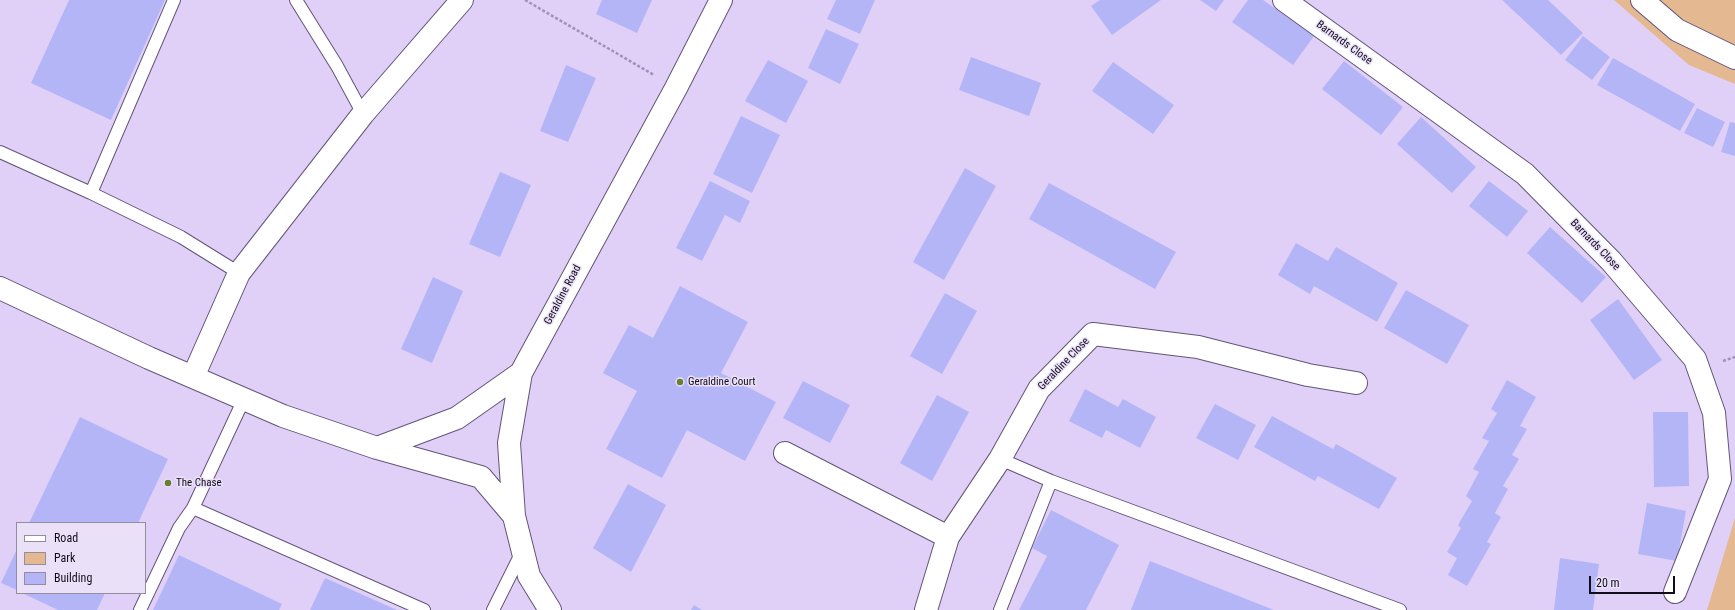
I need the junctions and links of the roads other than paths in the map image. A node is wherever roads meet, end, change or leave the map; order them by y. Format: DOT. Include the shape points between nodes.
graph roads {
  1 [pos="174,0"];
  2 [pos="296,0"];
  3 [pos="462,0"];
  4 [pos="721,0"];
  5 [pos="1284,0"];
  6 [pos="1642,0"];
  7 [pos="1735,58"];
  8 [pos="363,114"];
  9 [pos="0,152"];
  10 [pos="90,193"];
  11 [pos="239,273"];
  12 [pos="0,288"];
  13 [pos="521,373"];
  14 [pos="193,377"];
  15 [pos="1356,383"];
  16 [pos="244,399"];
  17 [pos="377,448"];
  18 [pos="785,453"];
  19 [pos="1000,458"];
  20 [pos="1050,482"];
  21 [pos="193,508"];
  22 [pos="514,516"];
  23 [pos="948,537"];
  24 [pos="522,551"];
  25 [pos="1675,592"];
  26 [pos="140,610"];
  27 [pos="424,610"];
  28 [pos="493,610"];
  29 [pos="550,610"];
  30 [pos="926,610"];
  31 [pos="1000,610"];
  32 [pos="1400,610"];
  1 -- 10 [label="lane"];
  2 -- 8 [label="lane"];
  3 -- 8 [label="street"];
  4 -- 13 [label="street, Geraldine Road"];
  5 -- 25 [label="street, Barnards Close" via="1525,174 1611,261 1695,359 1714,413 1720,479"];
  6 -- 7 [label="street" via="1677,30"];
  8 -- 11 [label="street"];
  9 -- 10 [label="lane"];
  10 -- 11 [label="lane" via="181,237"];
  11 -- 14 [label="street"];
  12 -- 14 [label="street"];
  13 -- 17 [label="street" via="458,418"];
  13 -- 22 [label="street, Geraldine Road" via="508,443"];
  14 -- 16 [label="street"];
  15 -- 19 [label="street, Geraldine Close" via="1308,375 1198,347 1093,334 1039,389"];
  16 -- 17 [label="street" via="283,416"];
  16 -- 21 [label="lane"];
  17 -- 22 [label="street" via="481,477"];
  18 -- 23 [label="street"];
  19 -- 20 [label="lane"];
  19 -- 23 [label="street, Geraldine Close"];
  20 -- 31 [label="lane"];
  20 -- 32 [label="lane"];
  21 -- 26 [label="lane" via="179,528"];
  21 -- 27 [label="lane"];
  22 -- 24 [label="street, Geraldine Road"];
  23 -- 30 [label="street, Geraldine Close"];
  24 -- 28 [label="lane"];
  24 -- 29 [label="street, Geraldine Road" via="529,576"];
}
